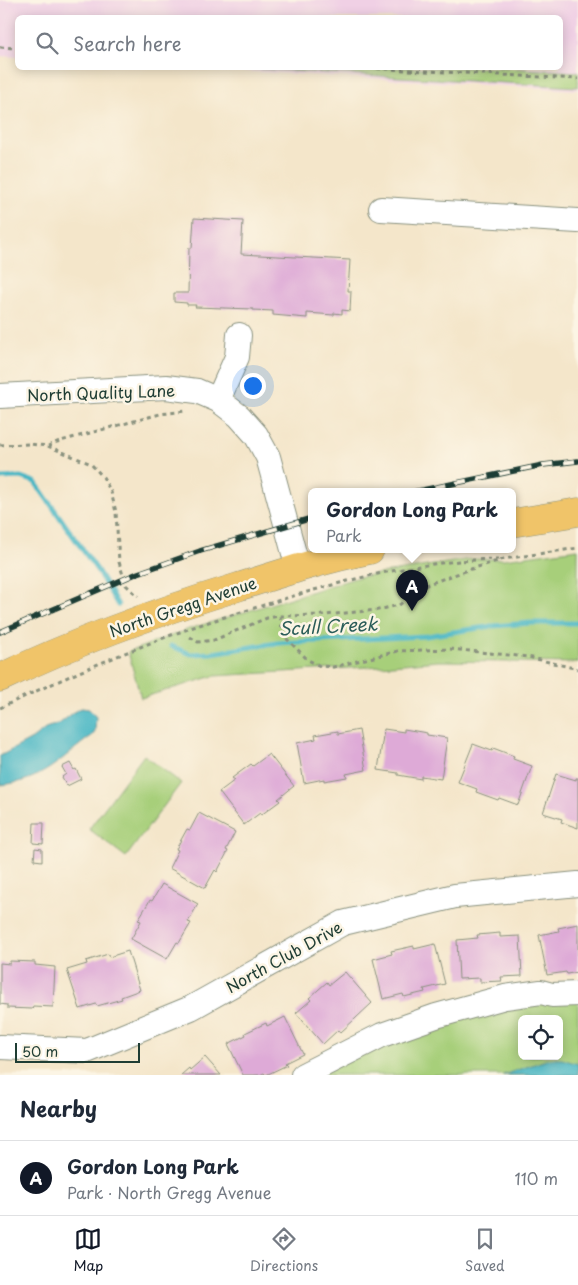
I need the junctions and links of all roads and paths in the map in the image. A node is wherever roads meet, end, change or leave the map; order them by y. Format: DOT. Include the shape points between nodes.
graph roads {
  1 [pos="0,47"];
  2 [pos="15,48"];
  3 [pos="408,70"];
  4 [pos="578,79"];
  5 [pos="381,209"];
  6 [pos="578,221"];
  7 [pos="239,335"];
  8 [pos="0,396"];
  9 [pos="208,396"];
  10 [pos="0,445"];
  11 [pos="48,446"];
  12 [pos="578,512"];
  13 [pos="516,522"];
  14 [pos="578,548"];
  15 [pos="358,553"];
  16 [pos="504,559"];
  17 [pos="298,568"];
  18 [pos="138,596"];
  19 [pos="280,616"];
  20 [pos="190,637"];
  21 [pos="578,669"];
  22 [pos="0,678"];
  23 [pos="0,708"];
  24 [pos="578,884"];
  25 [pos="578,994"];
  26 [pos="0,1047"];
  27 [pos="303,1075"];
  1 -- 2 [label="path"];
  3 -- 4 [label="path"];
  5 -- 6 [label="street"];
  7 -- 9 [label="street" via="237,357"];
  8 -- 9 [label="street, North Quality Lane" via="166,387"];
  9 -- 11 [label="path" via="188,411 160,414"];
  9 -- 17 [label="street, North Quality Lane" via="239,416 256,435 268,457"];
  10 -- 11 [label="path"];
  11 -- 18 [label="path" via="91,464 103,477 116,512 119,562 126,585"];
  12 -- 13 [label="main road"];
  14 -- 16 [label="path"];
  15 -- 17 [label="main road, North Gregg Avenue"];
  16 -- 19 [label="path" via="428,584 399,605 324,615"];
  16 -- 23 [label="path" via="444,562 359,577 302,593 189,629 48,685"];
  17 -- 22 [label="main road, North Gregg Avenue" via="180,605 40,659"];
  19 -- 20 [label="path" via="267,618 214,640 198,642"];
  19 -- 21 [label="path" via="283,636 308,660 320,666 333,668 398,651 450,649 528,658"];
  24 -- 26 [label="street, North Club Drive" via="455,896 343,923 191,1008 87,1051"];
  25 -- 27 [label="street" via="541,992 505,997 436,1016 382,1036"];
}
